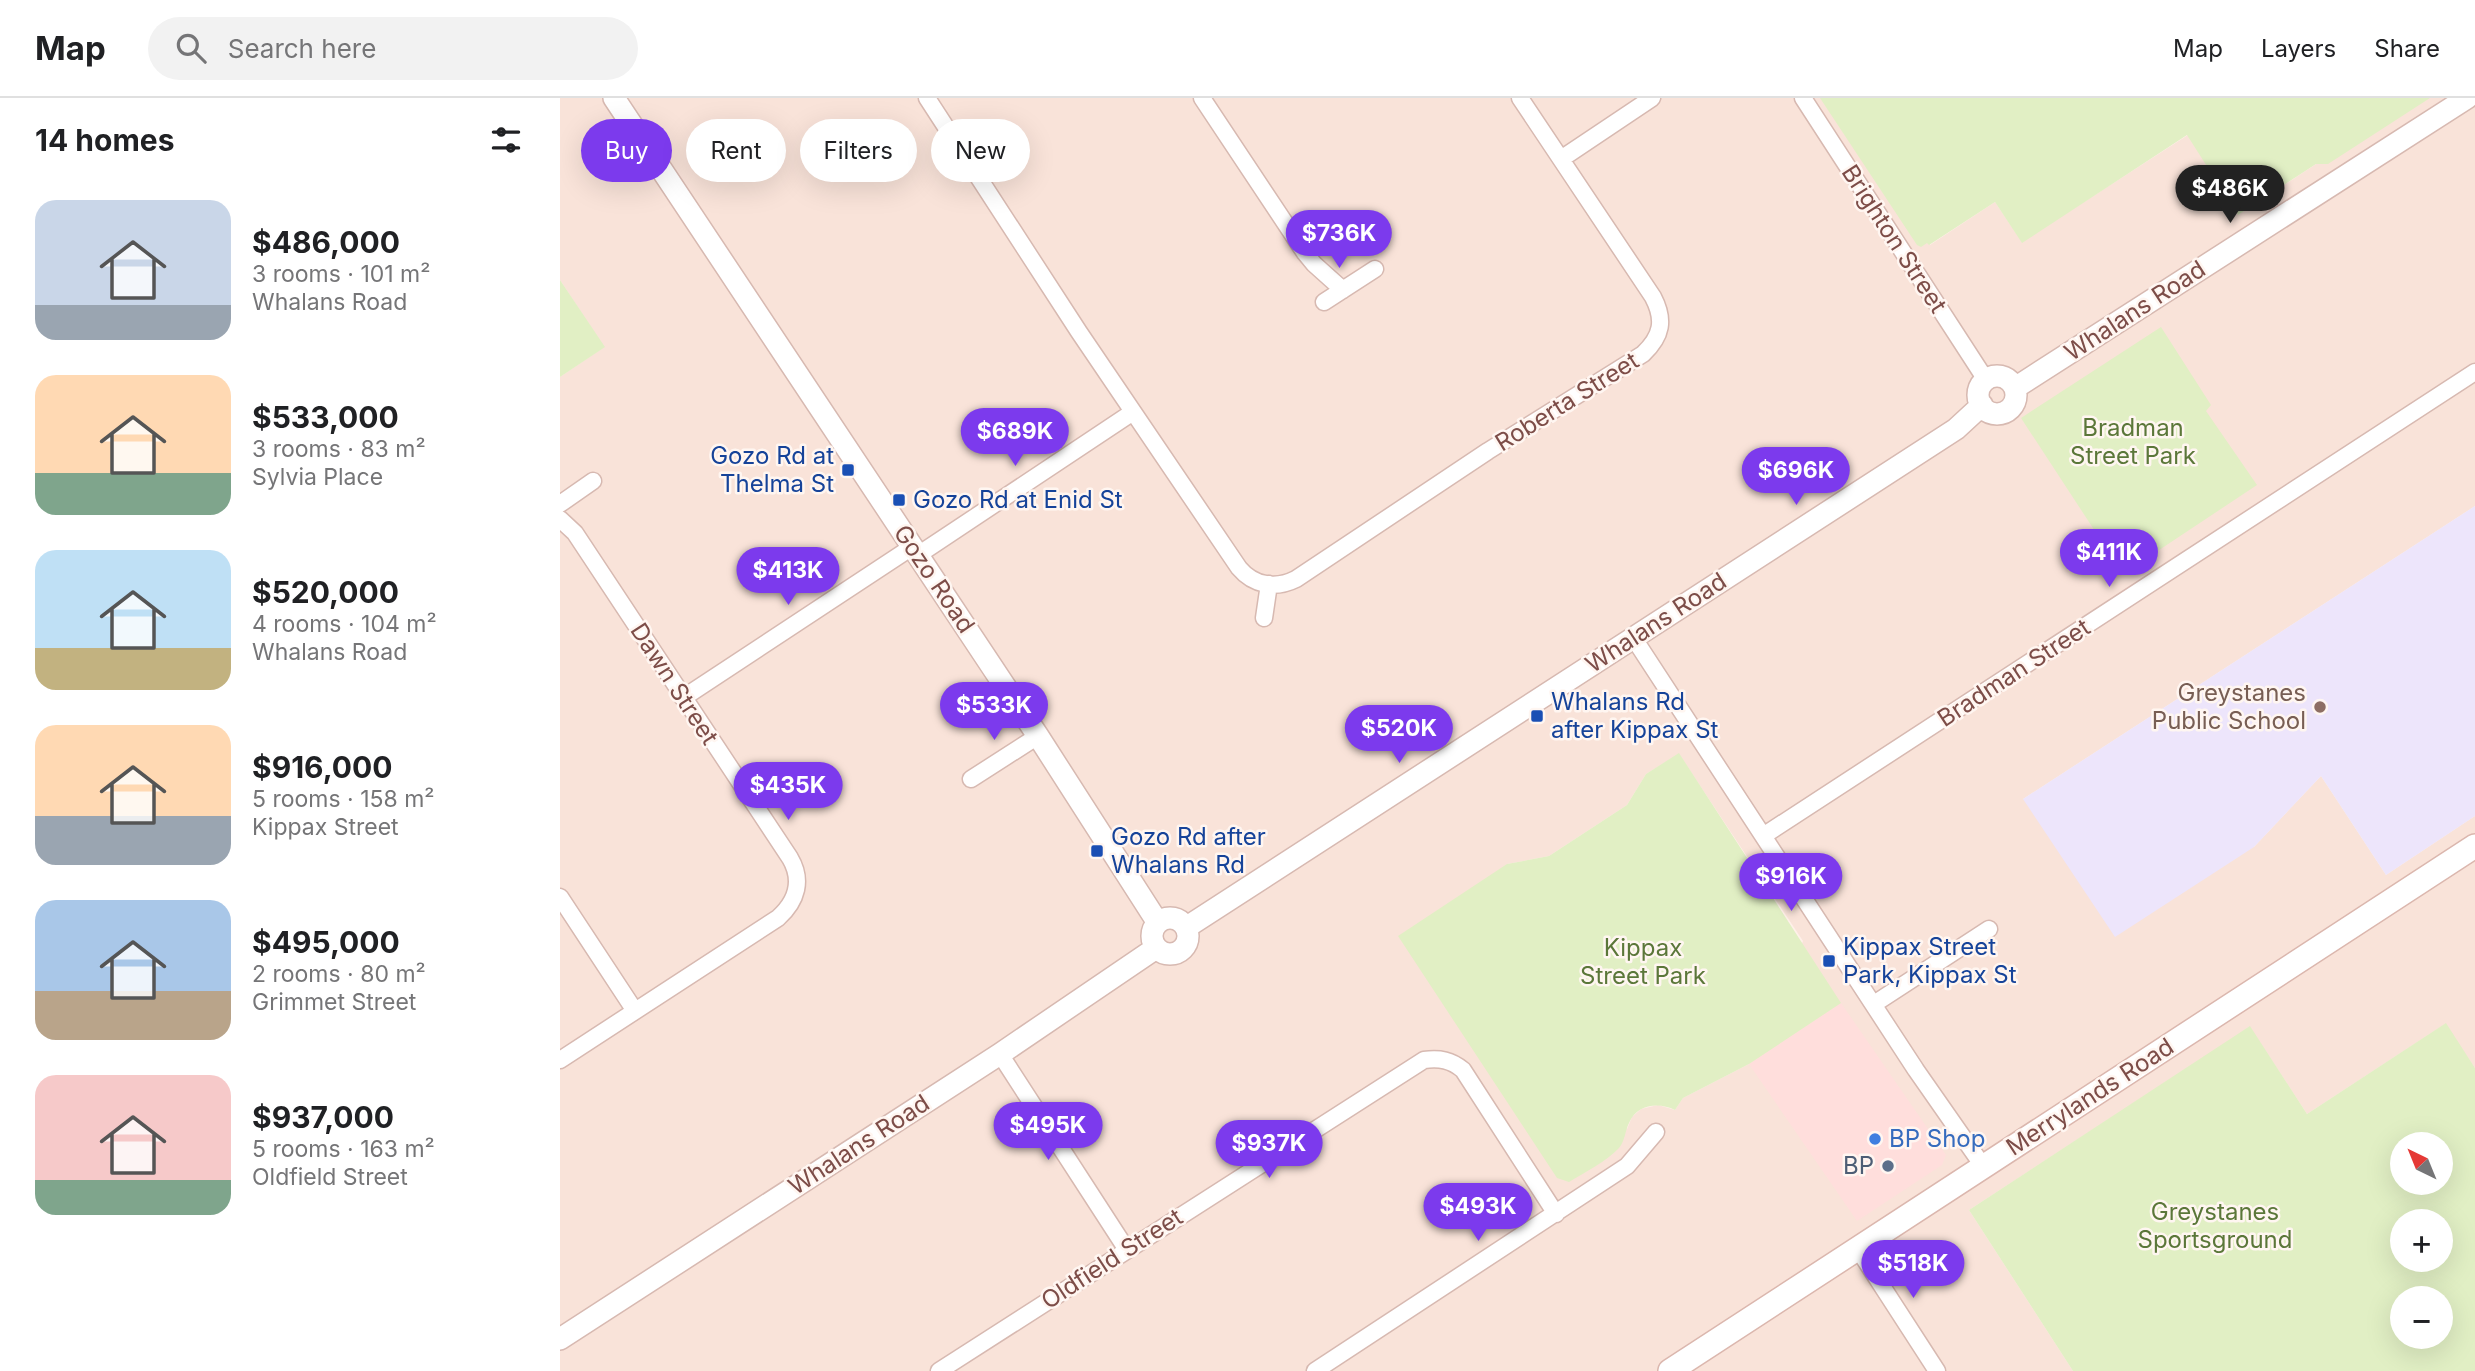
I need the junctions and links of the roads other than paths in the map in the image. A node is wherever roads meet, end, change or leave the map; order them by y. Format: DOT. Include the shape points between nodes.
graph roads {
  1 [pos="614,98"];
  2 [pos="927,98"];
  3 [pos="1202,98"];
  4 [pos="1520,98"];
  5 [pos="1652,98"];
  6 [pos="1803,98"];
  7 [pos="2467,98"];
  8 [pos="1560,159"];
  9 [pos="1375,269"];
  10 [pos="1343,290"];
  11 [pos="1324,302"];
  12 [pos="2475,372"];
  13 [pos="1986,380"];
  14 [pos="2015,388"];
  15 [pos="1982,405"];
  16 [pos="1133,412"];
  17 [pos="593,481"];
  18 [pos="560,505"];
  19 [pos="560,519"];
  20 [pos="915,551"];
  21 [pos="1269,584"];
  22 [pos="1264,618"];
  23 [pos="1633,637"];
  24 [pos="683,698"];
  25 [pos="1038,736"];
  26 [pos="971,779"];
  27 [pos="1763,836"];
  28 [pos="2475,846"];
  29 [pos="797,891"];
  30 [pos="814,893"];
  31 [pos="560,897"];
  32 [pos="1158,923"];
  33 [pos="1187,928"];
  34 [pos="1989,929"];
  35 [pos="1156,947"];
  36 [pos="1874,1004"];
  37 [pos="635,1012"];
  38 [pos="1000,1054"];
  39 [pos="560,1060"];
  40 [pos="1656,1132"];
  41 [pos="1983,1166"];
  42 [pos="1556,1214"];
  43 [pos="1858,1249"];
  44 [pos="1127,1250"];
  45 [pos="560,1339"];
  46 [pos="939,1371"];
  47 [pos="1315,1371"];
  48 [pos="1670,1371"];
  49 [pos="1937,1371"];
  1 -- 20 [label="street, Gozo Road"];
  2 -- 16 [label="street"];
  3 -- 10 [label="street" via="1305,253"];
  4 -- 8 [label="street, Roberta Street"];
  5 -- 8 [label="street"];
  6 -- 13 [label="street, Brighton Street"];
  7 -- 14 [label="street, Whalans Road"];
  8 -- 21 [label="street, Roberta Street" via="1653,297 1662,324 1657,339 1643,354 1296,579"];
  9 -- 10 [label="street"];
  10 -- 11 [label="street"];
  12 -- 27 [label="street, Bradman Street"];
  13 -- 14 [label="street" via="2004,377"];
  13 -- 15 [label="street" via="1979,390"];
  14 -- 15 [label="street" via="2014,404 2006,412 1994,414"];
  15 -- 23 [label="street, Whalans Road" via="1956,429"];
  16 -- 20 [label="street"];
  16 -- 21 [label="street" via="1239,568 1254,581"];
  17 -- 18 [label="street"];
  19 -- 24 [label="street, Dawn Street" via="575,533"];
  20 -- 24 [label="street"];
  20 -- 25 [label="street, Gozo Road"];
  21 -- 22 [label="street"];
  23 -- 27 [label="street"];
  23 -- 33 [label="street, Whalans Road"];
  24 -- 29 [label="street, Dawn Street" via="794,865"];
  25 -- 26 [label="street"];
  25 -- 32 [label="street, Gozo Road"];
  27 -- 36 [label="street"];
  28 -- 41 [label="main road, Merrylands Road"];
  29 -- 30 [label="street"];
  29 -- 37 [label="street" via="778,918"];
  31 -- 37 [label="street"];
  32 -- 33 [label="street" via="1174,918"];
  32 -- 35 [label="street" via="1152,936"];
  33 -- 35 [label="street" via="1188,942 1180,952 1168,954"];
  34 -- 36 [label="street"];
  35 -- 38 [label="street, Whalans Road"];
  36 -- 41 [label="street"];
  37 -- 39 [label="street"];
  38 -- 44 [label="street"];
  38 -- 45 [label="street, Whalans Road"];
  40 -- 42 [label="street" via="1627,1166"];
  41 -- 43 [label="main road, Merrylands Road"];
  42 -- 44 [label="street, Oldfield Street" via="1470,1078 1456,1064 1434,1058 1414,1065"];
  42 -- 47 [label="street"];
  43 -- 48 [label="main road, Merrylands Road"];
  43 -- 49 [label="street"];
  44 -- 46 [label="street, Oldfield Street"];
}
